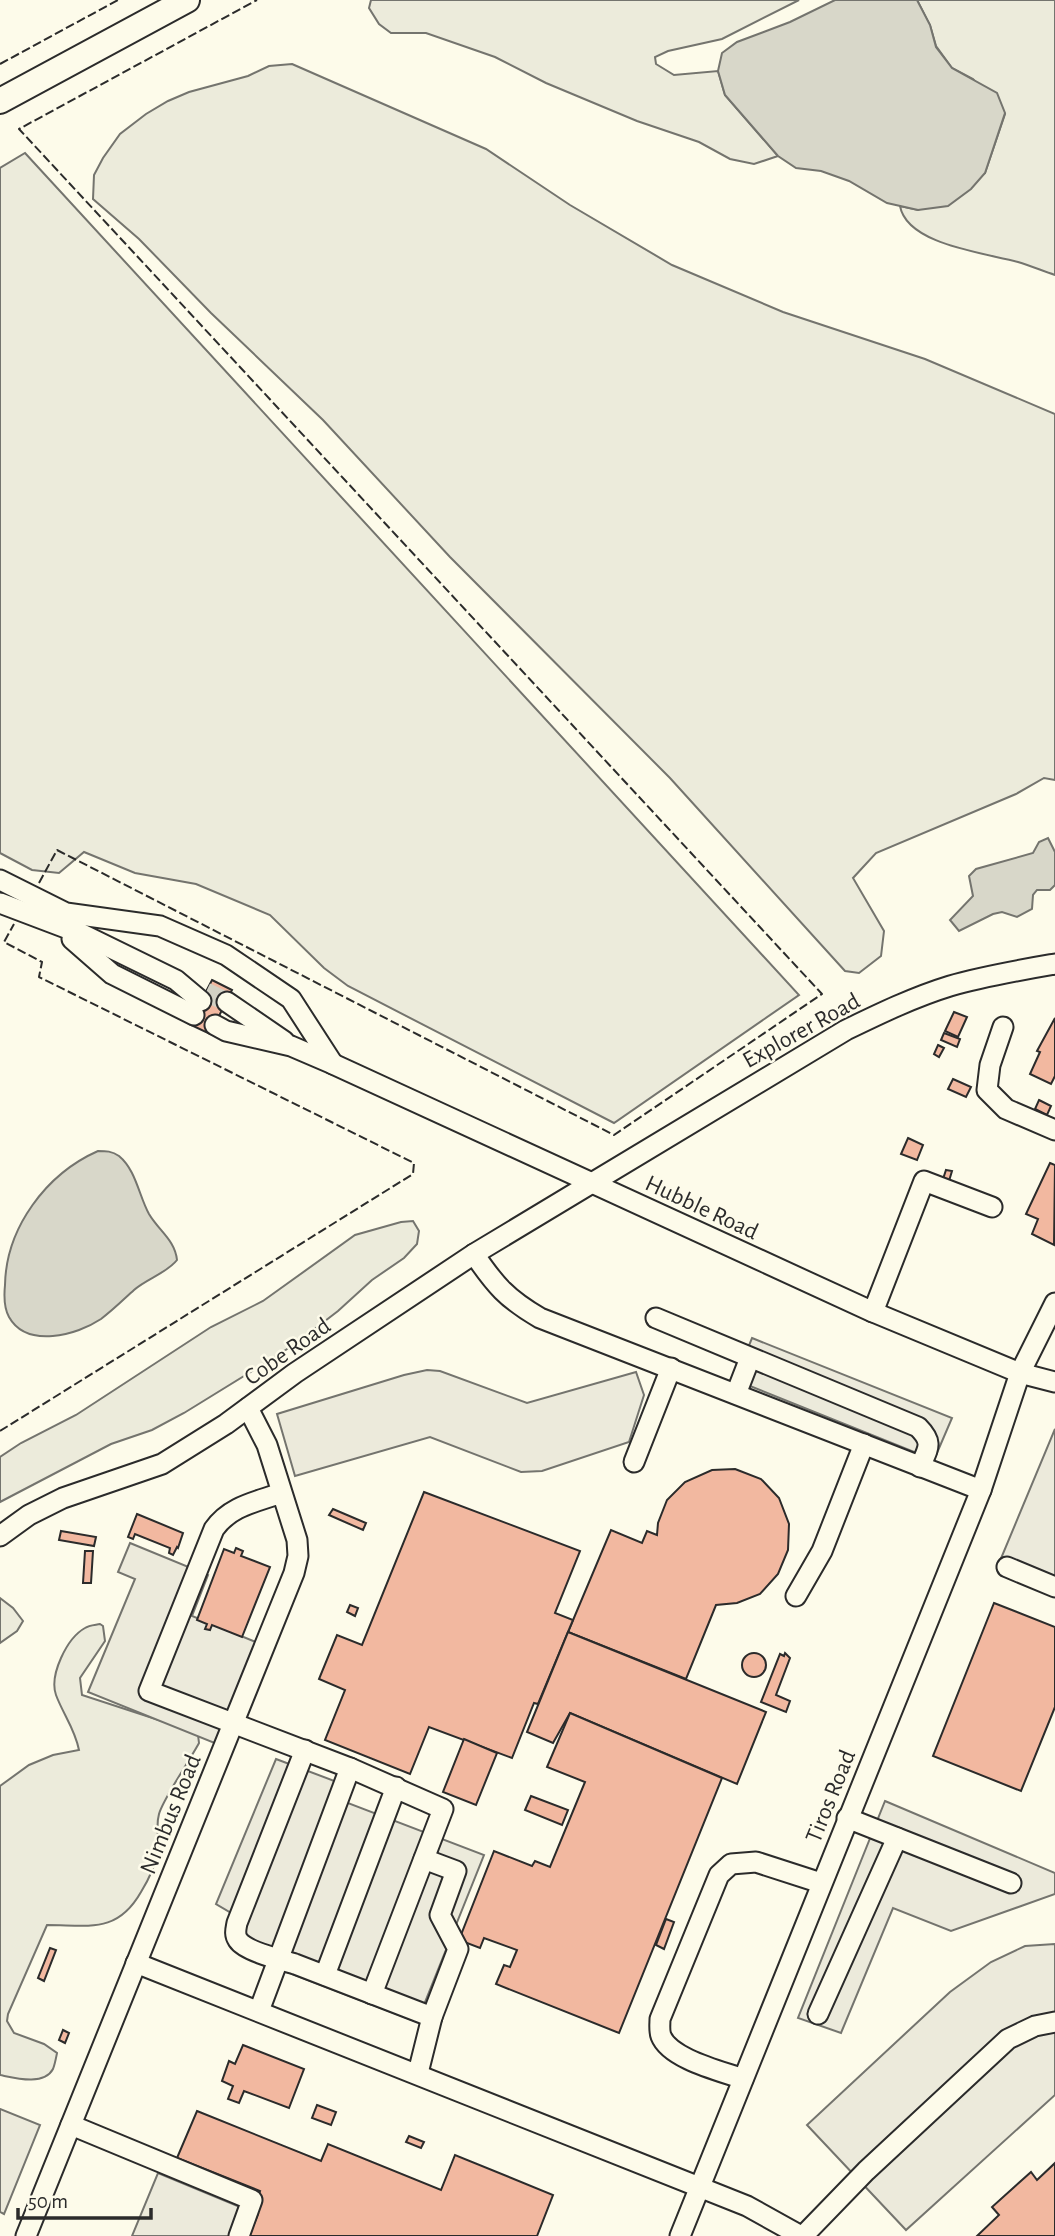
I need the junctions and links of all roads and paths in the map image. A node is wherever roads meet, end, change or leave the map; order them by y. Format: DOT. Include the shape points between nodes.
graph roads {
  1 [pos="187,0"];
  2 [pos="0,101"];
  3 [pos="0,880"];
  4 [pos="0,903"];
  5 [pos="55,925"];
  6 [pos="1055,964"];
  7 [pos="1003,1027"];
  8 [pos="291,1046"];
  9 [pos="333,1064"];
  10 [pos="1055,1130"];
  11 [pos="591,1183"];
  12 [pos="992,1207"];
  13 [pos="474,1254"];
  14 [pos="1055,1303"];
  15 [pos="873,1312"];
  16 [pos="656,1318"];
  17 [pos="750,1358"];
  18 [pos="671,1368"];
  19 [pos="1020,1373"];
  20 [pos="1055,1382"];
  21 [pos="736,1394"];
  22 [pos="248,1408"];
  23 [pos="864,1444"];
  24 [pos="634,1462"];
  25 [pos="920,1467"];
  26 [pos="981,1490"];
  27 [pos="281,1493"];
  28 [pos="0,1536"];
  29 [pos="1007,1567"];
  30 [pos="1055,1587"];
  31 [pos="796,1596"];
  32 [pos="234,1723"];
  33 [pos="304,1750"];
  34 [pos="350,1768"];
  35 [pos="396,1787"];
  36 [pos="847,1818"];
  37 [pos="897,1838"];
  38 [pos="424,1859"];
  39 [pos="821,1883"];
  40 [pos="1011,1883"];
  41 [pos="278,1959"];
  42 [pos="136,1963"];
  43 [pos="324,1975"];
  44 [pos="372,1994"];
  45 [pos="259,2011"];
  46 [pos="818,2014"];
  47 [pos="432,2017"];
  48 [pos="1055,2022"];
  49 [pos="418,2073"];
  50 [pos="743,2079"];
  51 [pos="71,2125"];
  52 [pos="701,2187"];
  53 [pos="26,2236"];
  54 [pos="239,2236"];
  55 [pos="680,2236"];
  56 [pos="802,2236"];
  1 -- 2 [label="main road"];
  3 -- 9 [label="street" via="66,913 160,926 226,955 291,999"];
  4 -- 5 [label="street"];
  5 -- 5 [label="street" via="112,974 201,1003 177,980"];
  6 -- 11 [label="street, Explorer Road" via="949,986 887,1010 789,1063"];
  7 -- 10 [label="street" via="987,1090 1006,1109"];
  8 -- 8 [label="street, Hubble Road" via="226,1031 221,1012 269,1030"];
  8 -- 9 [label="street, Hubble Road"];
  9 -- 11 [label="street, Hubble Road"];
  11 -- 13 [label="street, Cobe Road"];
  11 -- 15 [label="street, Hubble Road"];
  12 -- 15 [label="street" via="925,1181"];
  13 -- 18 [label="street" via="493,1282 540,1318"];
  13 -- 22 [label="street, Cobe Road"];
  14 -- 19 [label="street, Tiros Road"];
  15 -- 19 [label="street, Hubble Road"];
  16 -- 17 [label="street"];
  17 -- 21 [label="street"];
  17 -- 25 [label="street" via="918,1427 929,1445"];
  18 -- 21 [label="street"];
  18 -- 24 [label="street"];
  19 -- 20 [label="street, Hubble Road"];
  19 -- 26 [label="street, Tiros Road"];
  21 -- 23 [label="street"];
  22 -- 27 [label="street, Nimbus Road" via="267,1445"];
  22 -- 28 [label="street, Cobe Road" via="162,1464 63,1498"];
  23 -- 25 [label="street"];
  23 -- 31 [label="street" via="822,1551"];
  25 -- 26 [label="street"];
  26 -- 36 [label="street, Tiros Road"];
  27 -- 32 [label="street, Nimbus Road" via="296,1540 296,1564"];
  27 -- 32 [label="street" via="233,1510 215,1529 149,1691"];
  29 -- 30 [label="street"];
  32 -- 33 [label="street"];
  32 -- 42 [label="street, Nimbus Road"];
  33 -- 34 [label="street"];
  33 -- 41 [label="street" via="235,1932 244,1946"];
  34 -- 35 [label="street"];
  34 -- 41 [label="street"];
  35 -- 38 [label="street" via="443,1809"];
  35 -- 43 [label="street"];
  36 -- 37 [label="street"];
  36 -- 39 [label="street, Tiros Road"];
  37 -- 40 [label="street"];
  37 -- 46 [label="street"];
  38 -- 44 [label="street"];
  38 -- 47 [label="street" via="456,1871 440,1915 458,1949"];
  39 -- 50 [label="street, Tiros Road"];
  39 -- 50 [label="street" via="756,1862 731,1864 719,1875 660,2019 661,2036 671,2049"];
  41 -- 43 [label="street"];
  41 -- 45 [label="street"];
  42 -- 45 [label="street"];
  42 -- 51 [label="street, Nimbus Road"];
  43 -- 44 [label="street"];
  44 -- 47 [label="street"];
  45 -- 49 [label="street"];
  47 -- 49 [label="street"];
  48 -- 56 [label="street" via="1008,2039"];
  49 -- 52 [label="street"];
  50 -- 52 [label="street, Tiros Road"];
  51 -- 53 [label="street, Nimbus Road"];
  51 -- 54 [label="street" via="252,2200"];
  52 -- 55 [label="street, Tiros Road"];
  52 -- 56 [label="street"];
}
